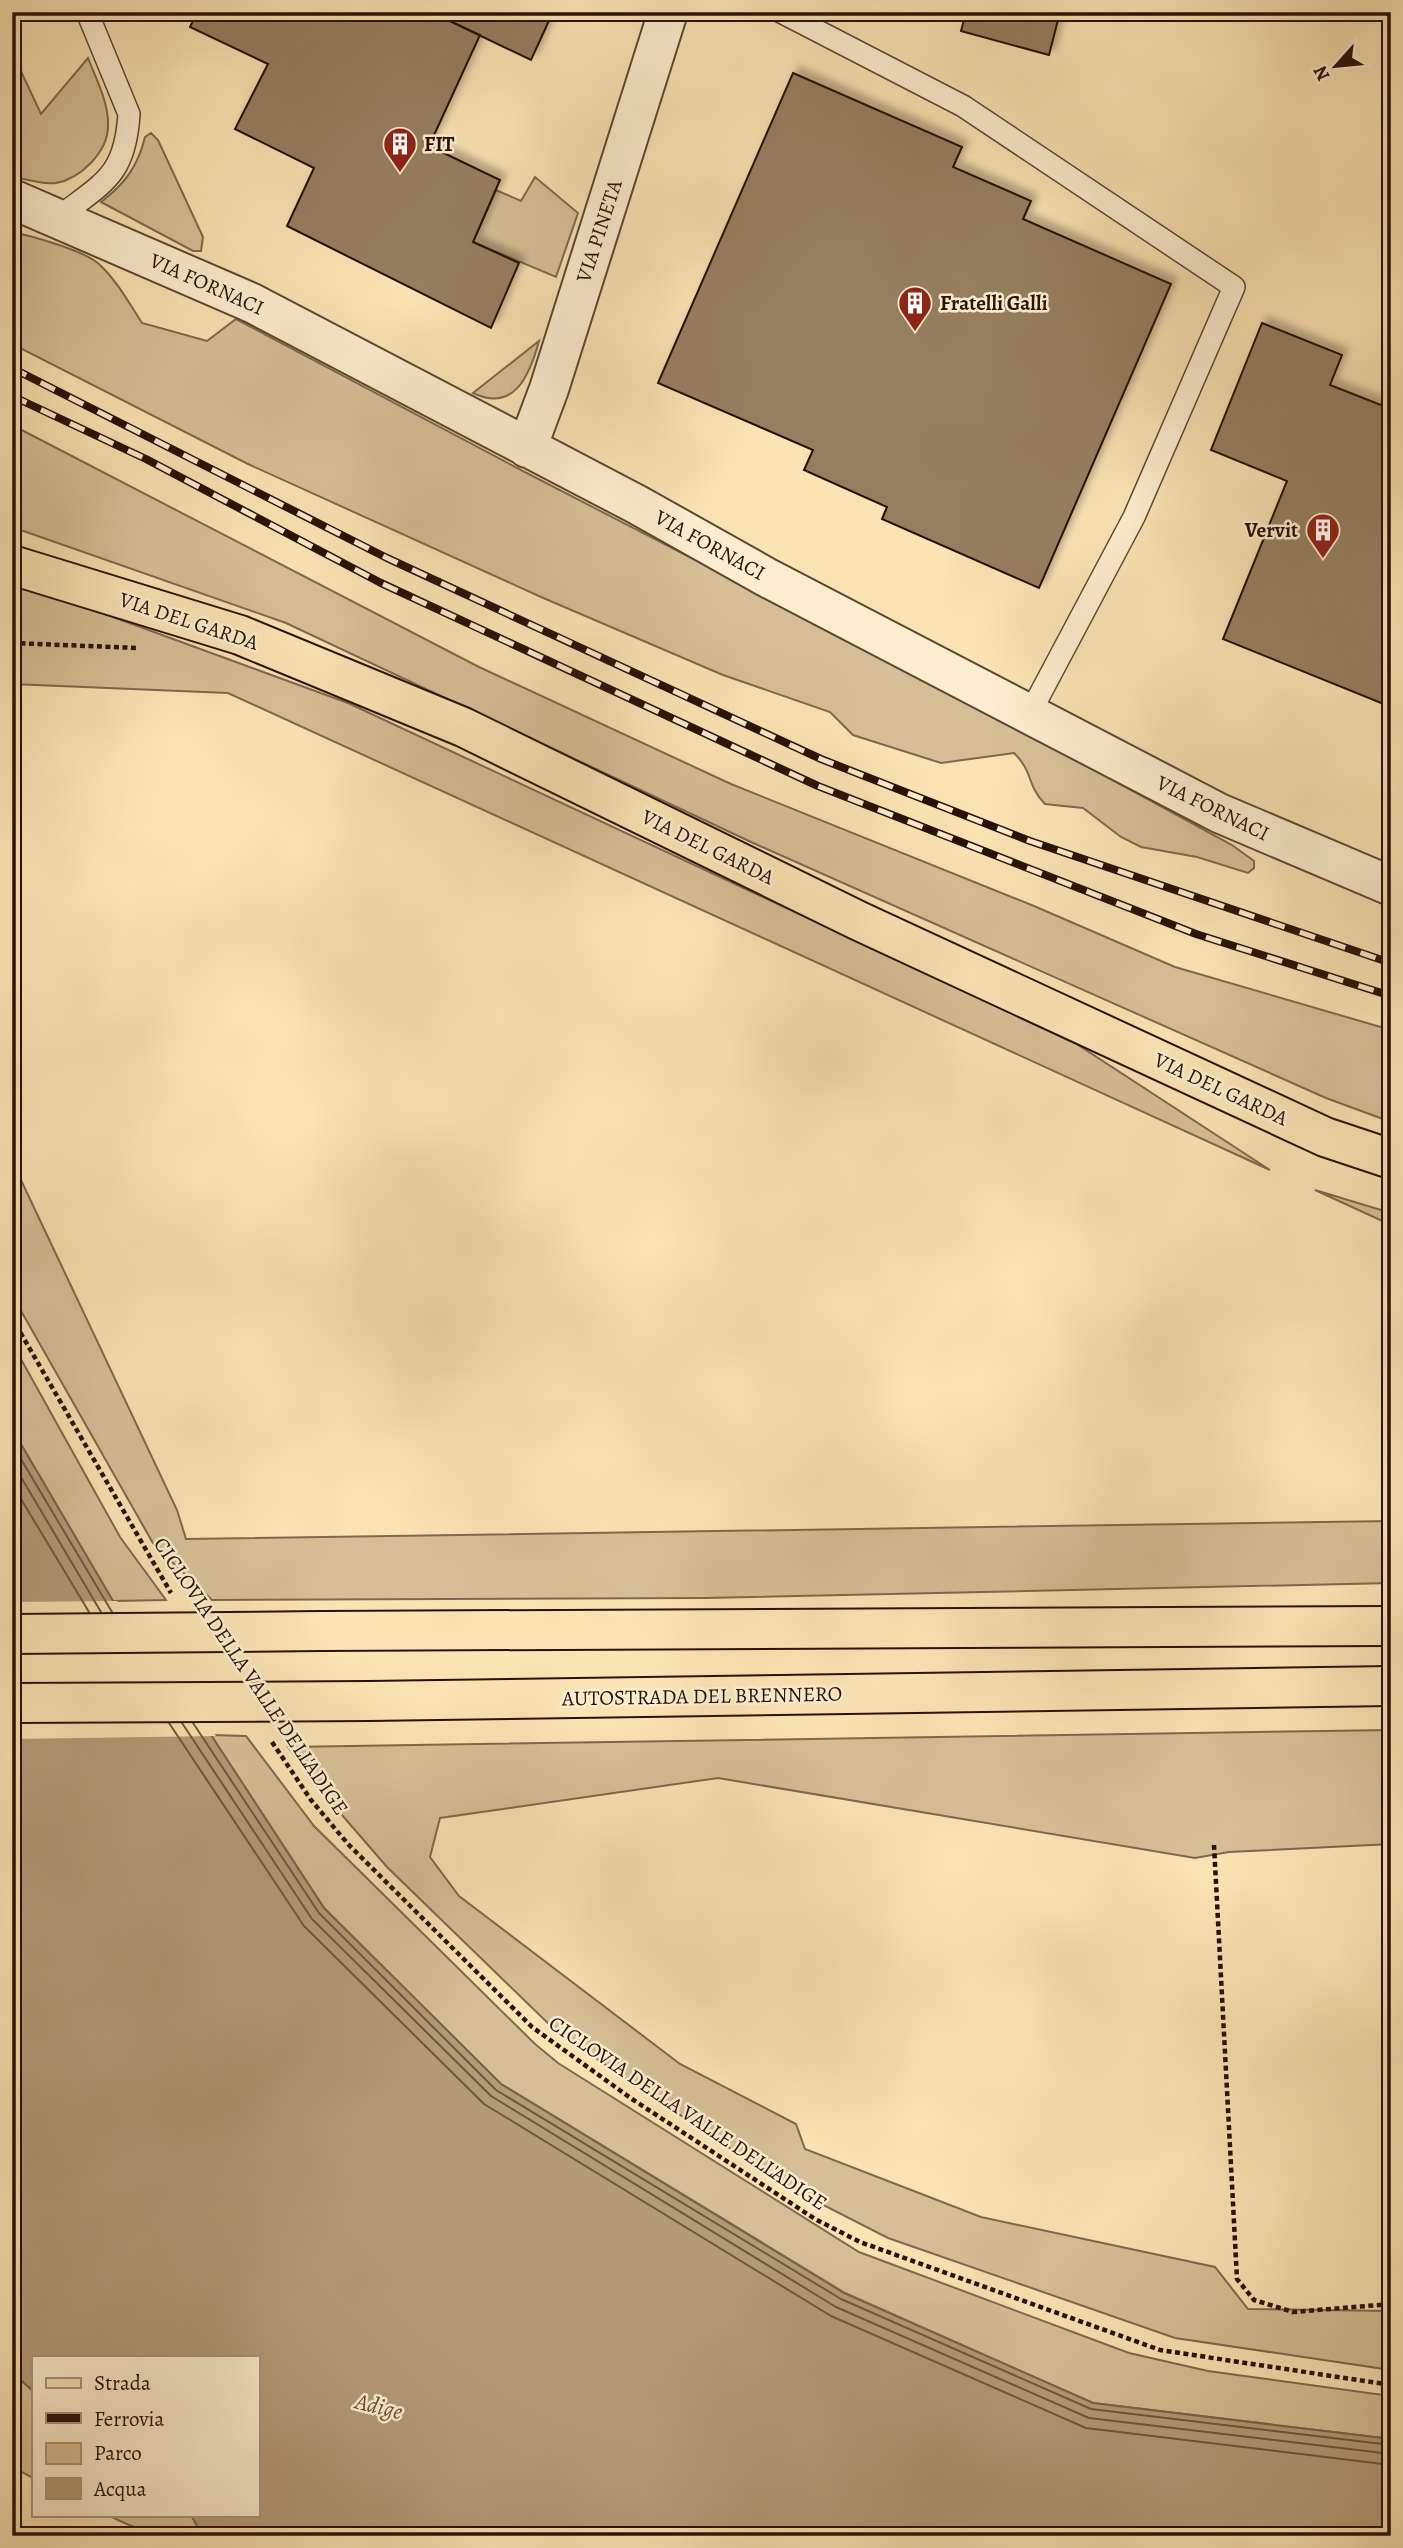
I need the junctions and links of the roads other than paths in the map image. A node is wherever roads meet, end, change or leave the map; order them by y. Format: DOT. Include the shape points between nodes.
graph roads {
  1 [pos="87,12"];
  2 [pos="668,12"];
  3 [pos="781,12"];
  4 [pos="28,208"];
  5 [pos="527,449"];
  6 [pos="13,565"];
  7 [pos="1030,713"];
  8 [pos="1391,886"];
  9 [pos="1391,1159"];
  10 [pos="1391,1626"];
  11 [pos="12,1634"];
  12 [pos="1391,1686"];
  13 [pos="12,1703"];
  1 -- 4 [label="lane" via="129,114 119,165 110,178"];
  2 -- 5 [label="street, VIA PINETA"];
  3 -- 7 [label="lane" via="963,107 1234,287 1134,517"];
  4 -- 5 [label="street, VIA FORNACI" via="252,303"];
  5 -- 7 [label="street, VIA FORNACI"];
  6 -- 9 [label="main road, VIA DEL GARDA" via="240,635 463,727 872,927 1325,1137"];
  7 -- 8 [label="street, VIA FORNACI" via="1219,813"];
  10 -- 11 [label="main road, bridge"];
  12 -- 13 [label="main road, AUTOSTRADA DEL BRENNERO, bridge"];
}
